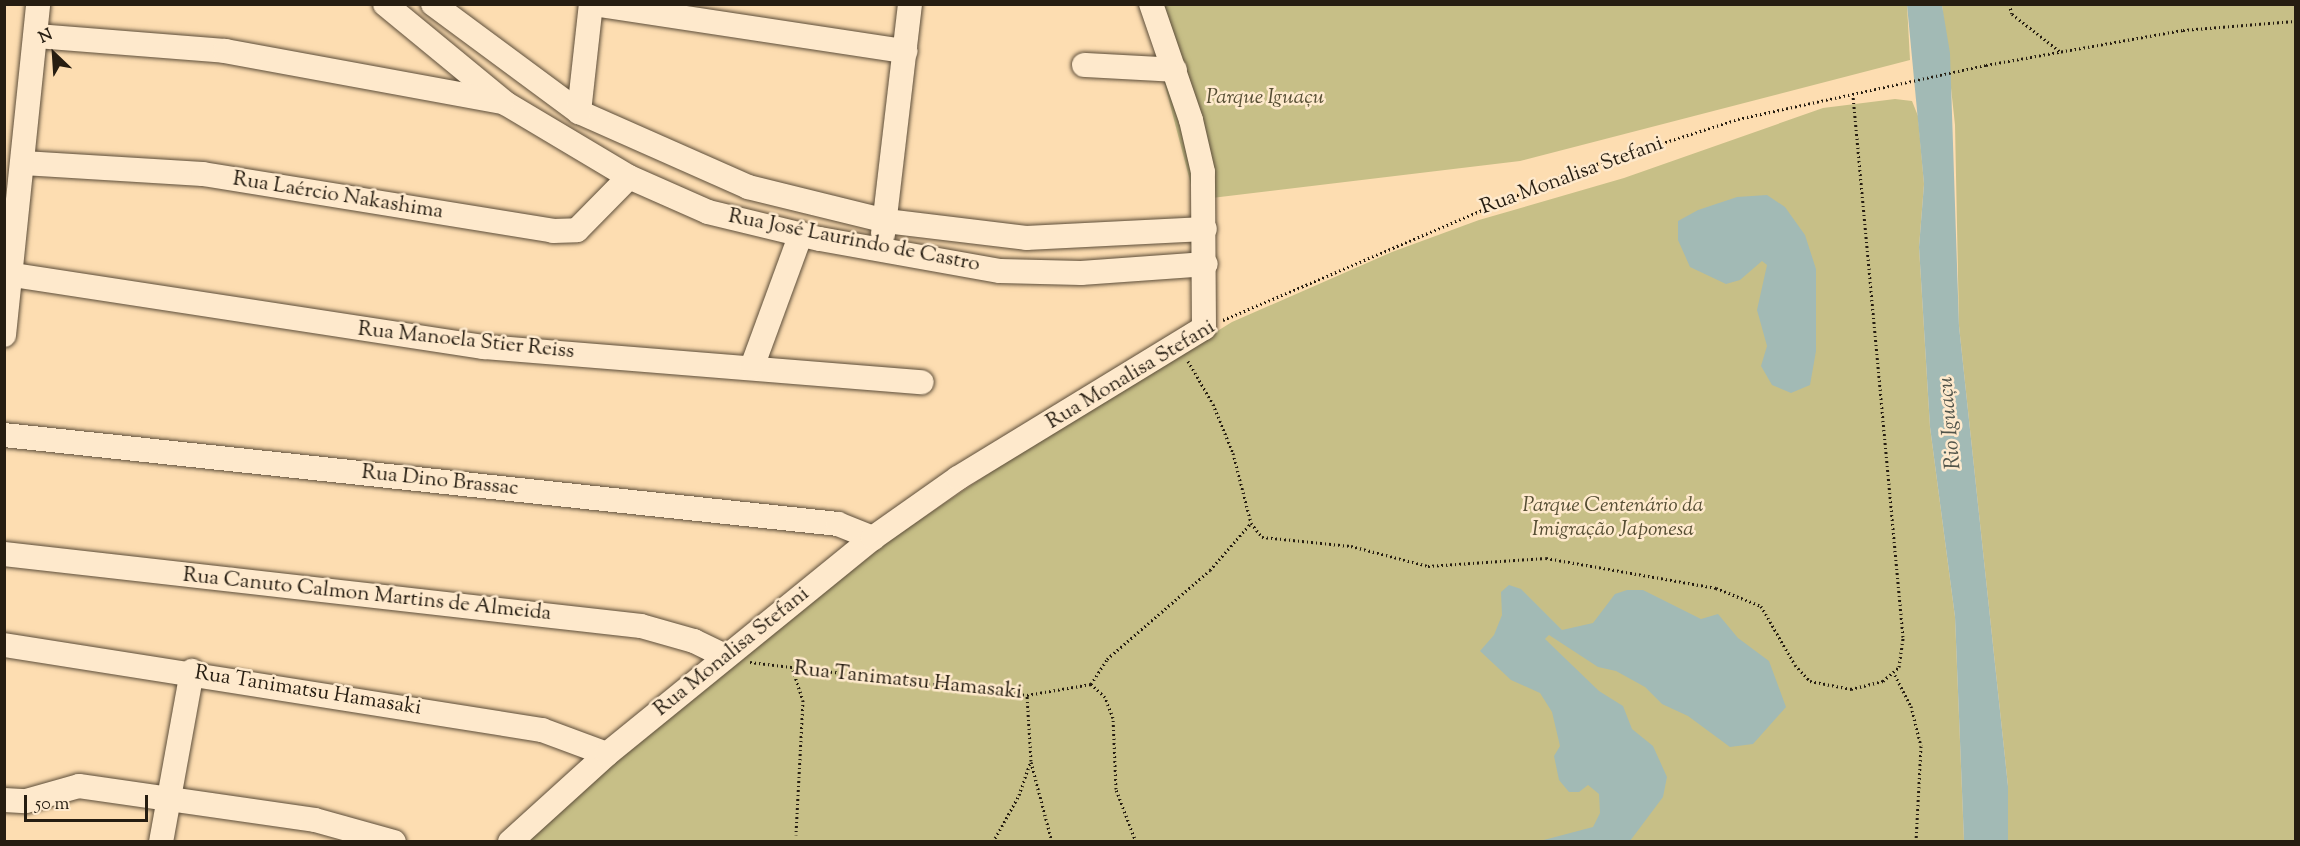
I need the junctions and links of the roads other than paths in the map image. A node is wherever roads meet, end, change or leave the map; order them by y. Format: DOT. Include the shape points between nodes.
graph roads {
  1 [pos="38,4"];
  2 [pos="385,4"];
  3 [pos="433,4"];
  4 [pos="467,4"];
  5 [pos="592,4"];
  6 [pos="910,4"];
  7 [pos="1151,4"];
  8 [pos="464,30"];
  9 [pos="36,36"];
  10 [pos="905,51"];
  11 [pos="1084,65"];
  12 [pos="1175,70"];
  13 [pos="505,103"];
  14 [pos="579,112"];
  15 [pos="23,163"];
  16 [pos="629,177"];
  17 [pos="886,220"];
  18 [pos="1205,229"];
  19 [pos="801,234"];
  20 [pos="880,250"];
  21 [pos="1206,264"];
  22 [pos="13,276"];
  23 [pos="4,335"];
  24 [pos="752,367"];
  25 [pos="922,382"];
  26 [pos="4,435"];
  27 [pos="873,538"];
  28 [pos="4,554"];
  29 [pos="4,645"];
  30 [pos="725,656"];
  31 [pos="192,671"];
  32 [pos="607,754"];
  33 [pos="4,800"];
  34 [pos="170,800"];
  35 [pos="161,842"];
  36 [pos="393,842"];
  37 [pos="510,842"];
  1 -- 9 [label="street"];
  2 -- 13 [label="street, Rua José Laurindo de Castro"];
  3 -- 8 [label="street, Rua José Laurindo de Castro"];
  4 -- 8 [label="street"];
  5 -- 10 [label="street"];
  5 -- 14 [label="street"];
  6 -- 10 [label="street"];
  7 -- 12 [label="street"];
  8 -- 14 [label="street, Rua José Laurindo de Castro"];
  9 -- 13 [label="street" via="225,51"];
  9 -- 15 [label="street"];
  10 -- 17 [label="street"];
  11 -- 12 [label="street"];
  12 -- 18 [label="street" via="1203,172"];
  13 -- 16 [label="street, Rua José Laurindo de Castro"];
  14 -- 17 [label="street, Rua José Laurindo de Castro" via="748,186"];
  15 -- 16 [label="street, Rua Laércio Nakashima" via="203,174 553,231 577,230"];
  15 -- 22 [label="street"];
  16 -- 19 [label="street, Rua José Laurindo de Castro" via="708,212"];
  17 -- 18 [label="street, Rua José Laurindo de Castro" via="1026,238"];
  17 -- 20 [label="street"];
  18 -- 21 [label="street"];
  19 -- 20 [label="street, Rua José Laurindo de Castro"];
  19 -- 24 [label="street"];
  20 -- 21 [label="street, Rua José Laurindo de Castro" via="1000,271 1081,273"];
  21 -- 27 [label="street, Rua Monalisa Stefani" via="1204,328 1180,347 958,478"];
  22 -- 23 [label="street"];
  22 -- 24 [label="street, Rua Manoela Stier Reiss" via="484,347"];
  24 -- 25 [label="street, Rua Manoela Stier Reiss"];
  26 -- 27 [label="street, Rua Dino Brassac" via="838,524"];
  27 -- 30 [label="street, Rua Monalisa Stefani"];
  28 -- 30 [label="street, Rua Canuto Calmon Martins de Almeida" via="641,626 694,640"];
  29 -- 31 [label="street, Rua Tanimatsu Hamasaki"];
  30 -- 32 [label="street, Rua Monalisa Stefani"];
  31 -- 32 [label="street, Rua Tanimatsu Hamasaki" via="542,730"];
  31 -- 34 [label="street"];
  32 -- 37 [label="street, Rua Monalisa Stefani"];
  33 -- 34 [label="street" via="26,801 79,786"];
  34 -- 35 [label="street"];
  34 -- 36 [label="street" via="315,820"];
}
